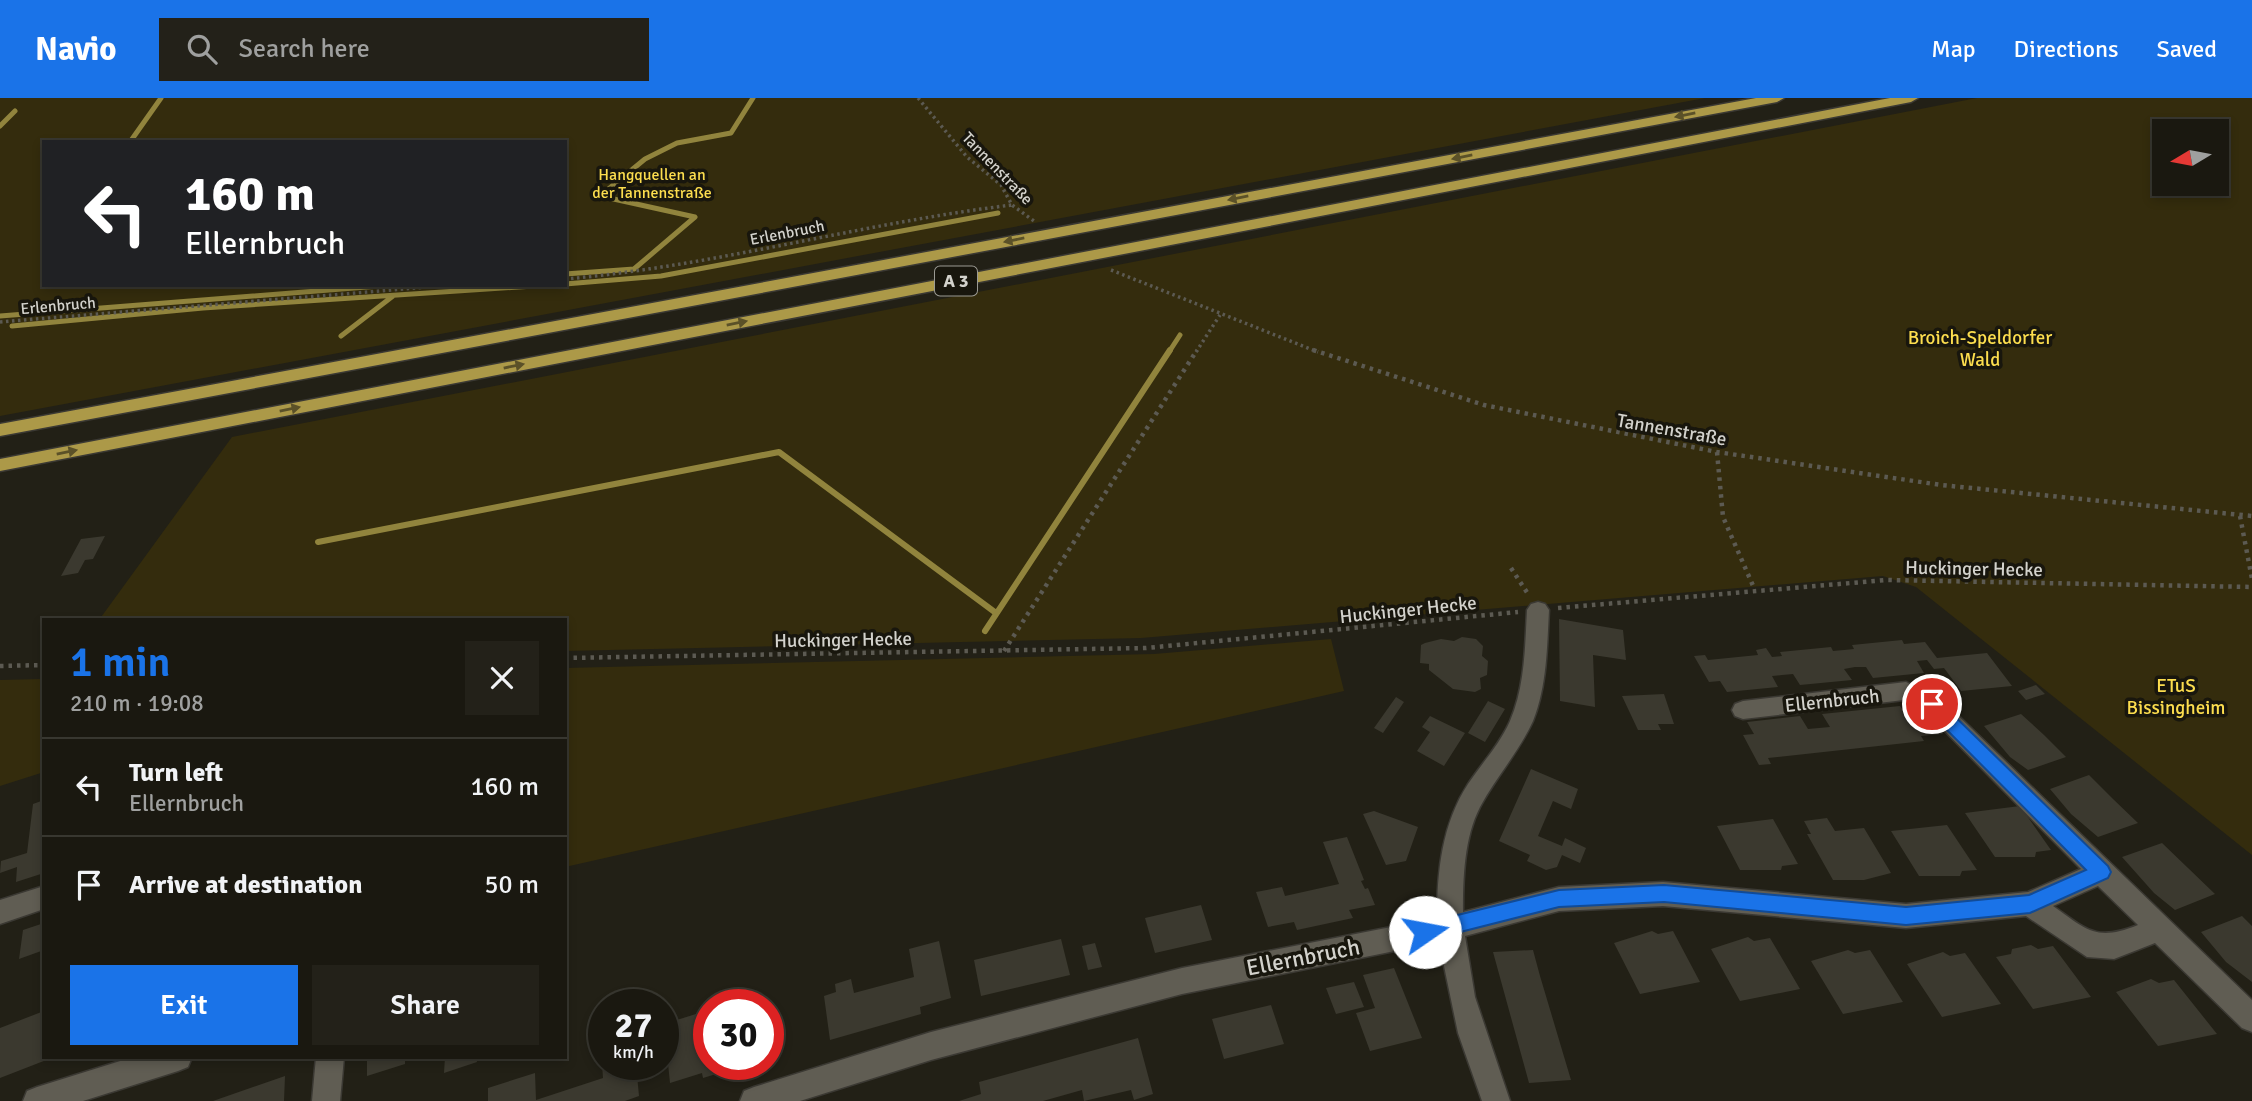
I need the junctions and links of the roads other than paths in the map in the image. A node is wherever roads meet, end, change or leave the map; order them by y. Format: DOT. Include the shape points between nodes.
graph roads {
  1 [pos="1777,98"];
  2 [pos="1911,98"];
  3 [pos="0,430"];
  4 [pos="0,465"];
  5 [pos="1538,610"];
  6 [pos="1743,710"];
  7 [pos="2101,872"];
  8 [pos="42,898"];
  9 [pos="2030,904"];
  10 [pos="0,912"];
  11 [pos="1452,927"];
  12 [pos="2159,929"];
  13 [pos="2252,1019"];
  14 [pos="172,1059"];
  15 [pos="330,1059"];
  16 [pos="37,1101"];
  17 [pos="326,1101"];
  18 [pos="754,1101"];
  19 [pos="1496,1101"];
  1 -- 3 [label="highway, A 3, one-way"];
  4 -- 2 [label="highway, A 3, one-way"];
  5 -- 11 [label="street" via="1530,701 1465,814 1452,873"];
  6 -- 7 [label="street, Ellernbruch" via="1906,691 1932,704"];
  7 -- 9 [label="street, Ellernbruch"];
  7 -- 12 [label="street, Ellernbruch"];
  8 -- 10 [label="street"];
  9 -- 11 [label="street, Ellernbruch" via="1906,916 1664,894 1559,899"];
  9 -- 12 [label="street" via="2087,945 2115,947"];
  11 -- 18 [label="street, Ellernbruch" via="1182,981 931,1046"];
  11 -- 19 [label="street" via="1466,1018"];
  12 -- 13 [label="street, Ellernbruch"];
  14 -- 16 [label="street"];
  15 -- 17 [label="street"];
}
